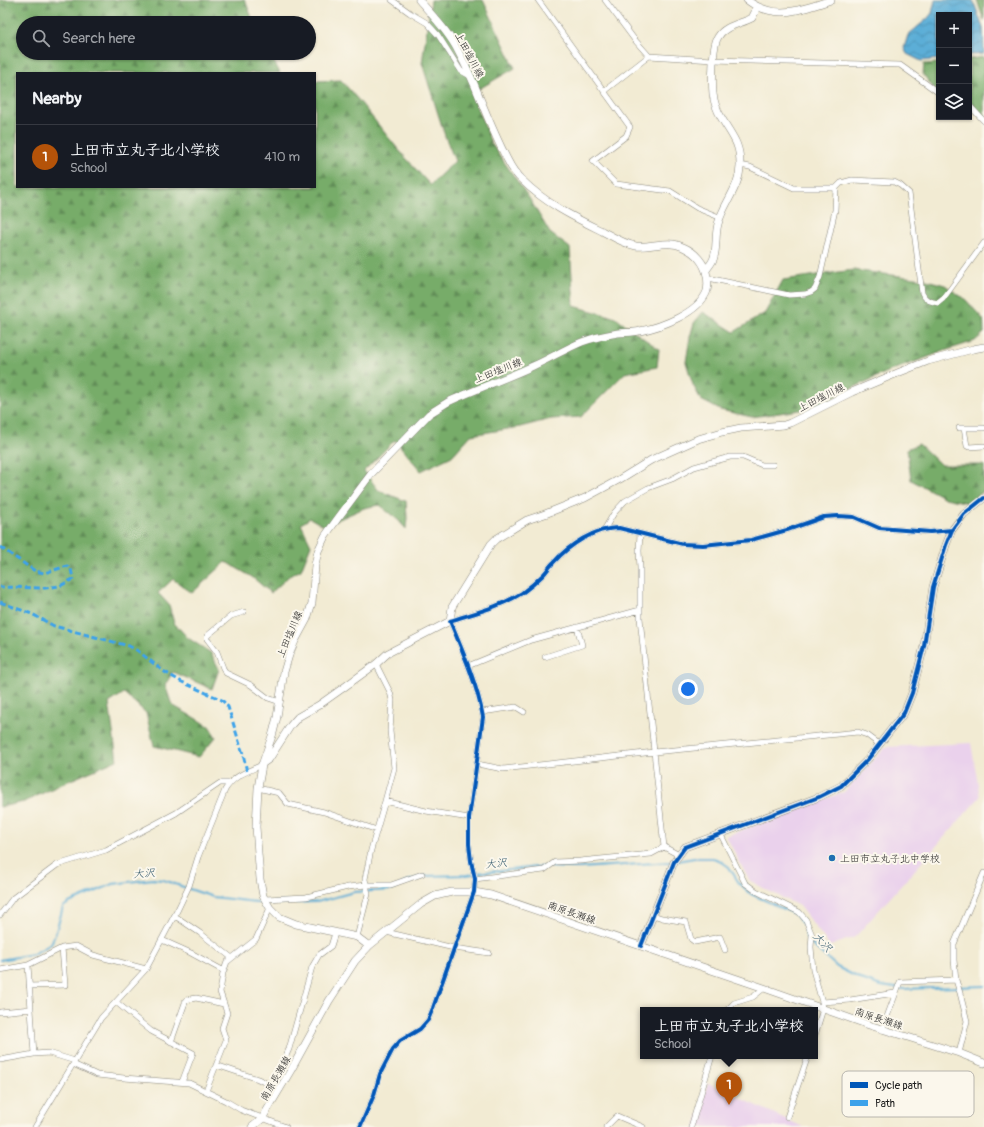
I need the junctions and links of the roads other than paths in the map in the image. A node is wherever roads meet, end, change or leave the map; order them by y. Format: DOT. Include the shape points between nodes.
graph roads {
  1 [pos="392,0"];
  2 [pos="419,0"];
  3 [pos="538,0"];
  4 [pos="605,0"];
  5 [pos="747,0"];
  6 [pos="831,0"];
  7 [pos="756,6"];
  8 [pos="649,56"];
  9 [pos="713,60"];
  10 [pos="470,76"];
  11 [pos="604,91"];
  12 [pos="936,91"];
  13 [pos="972,108"];
  14 [pos="984,121"];
  15 [pos="740,165"];
  16 [pos="836,188"];
  17 [pos="720,218"];
  18 [pos="984,243"];
  19 [pos="706,270"];
  20 [pos="708,278"];
  21 [pos="984,347"];
  22 [pos="984,428"];
  23 [pos="984,446"];
  24 [pos="773,465"];
  25 [pos="984,498"];
  26 [pos="604,530"];
  27 [pos="952,530"];
  28 [pos="640,534"];
  29 [pos="640,610"];
  30 [pos="244,612"];
  31 [pos="450,620"];
  32 [pos="577,627"];
  33 [pos="545,657"];
  34 [pos="376,664"];
  35 [pos="468,666"];
  36 [pos="280,702"];
  37 [pos="482,712"];
  38 [pos="524,712"];
  39 [pos="879,744"];
  40 [pos="654,752"];
  41 [pos="477,764"];
  42 [pos="262,765"];
  43 [pos="229,783"];
  44 [pos="258,788"];
  45 [pos="386,801"];
  46 [pos="469,818"];
  47 [pos="377,830"];
  48 [pos="720,834"];
  49 [pos="664,848"];
  50 [pos="679,855"];
  51 [pos="984,873"];
  52 [pos="422,874"];
  53 [pos="475,879"];
  54 [pos="366,885"];
  55 [pos="474,892"];
  56 [pos="265,899"];
  57 [pos="270,908"];
  58 [pos="0,915"];
  59 [pos="654,915"];
  60 [pos="174,916"];
  61 [pos="335,932"];
  62 [pos="386,932"];
  63 [pos="357,937"];
  64 [pos="162,940"];
  65 [pos="369,946"];
  66 [pos="641,946"];
  67 [pos="62,948"];
  68 [pos="454,948"];
  69 [pos="725,950"];
  70 [pos="489,953"];
  71 [pos="232,958"];
  72 [pos="28,965"];
  73 [pos="0,970"];
  74 [pos="146,970"];
  75 [pos="224,971"];
  76 [pos="956,980"];
  77 [pos="29,986"];
  78 [pos="764,988"];
  79 [pos="895,993"];
  80 [pos="116,1002"];
  81 [pos="224,1004"];
  82 [pos="822,1006"];
  83 [pos="730,1007"];
  84 [pos="31,1009"];
  85 [pos="0,1012"];
  86 [pos="818,1023"];
  87 [pos="882,1030"];
  88 [pos="171,1042"];
  89 [pos="959,1053"];
  90 [pos="34,1054"];
  91 [pos="711,1059"];
  92 [pos="807,1059"];
  93 [pos="0,1060"];
  94 [pos="74,1063"];
  95 [pos="984,1063"];
  96 [pos="216,1065"];
  97 [pos="282,1065"];
  98 [pos="182,1082"];
  99 [pos="280,1090"];
  100 [pos="206,1091"];
  101 [pos="786,1117"];
  102 [pos="262,1119"];
  103 [pos="35,1127"];
  104 [pos="252,1127"];
  105 [pos="286,1127"];
  106 [pos="360,1127"];
  107 [pos="606,1127"];
  108 [pos="643,1127"];
  109 [pos="691,1127"];
  1 -- 10 [label="street" via="427,23 438,35 461,71"];
  2 -- 10 [label="main road, 上田塩川線" via="456,47"];
  3 -- 11 [label="street"];
  4 -- 8 [label="street"];
  5 -- 7 [label="main road"];
  6 -- 7 [label="main road" via="790,12 771,11"];
  7 -- 9 [label="main road" via="752,18 729,26 718,37"];
  8 -- 9 [label="street"];
  8 -- 11 [label="street"];
  9 -- 12 [label="street" via="900,65"];
  9 -- 15 [label="main road" via="713,94 716,106 735,140"];
  10 -- 19 [label="main road, 上田塩川線" via="500,146 519,178 533,191 568,214 622,242 644,247 666,244 684,247 698,258"];
  11 -- 17 [label="street" via="630,127 626,136 593,161 616,184 670,191 697,208"];
  13 -- 14 [label="street"];
  15 -- 16 [label="street" via="750,167 794,188"];
  15 -- 17 [label="main road" via="737,182"];
  16 -- 18 [label="street" via="841,183 852,180 891,182 900,185 908,193 922,293 930,301 938,303 943,299"];
  16 -- 20 [label="street" via="835,210 820,277 811,292 789,295"];
  17 -- 19 [label="main road" via="715,257"];
  19 -- 20 [label="main road, 上田塩川線"];
  20 -- 36 [label="main road, 上田塩川線" via="706,292 701,301 693,309 669,322 638,332 618,333 582,342 448,402 429,414 371,474 325,536 315,565 312,603 289,655"];
  21 -- 31 [label="main road, 上田塩川線" via="928,361 852,392 784,425 741,428 698,439 651,460 585,498 527,520 491,544 452,607"];
  22 -- 23 [label="street" via="962,428 967,446"];
  24 -- 26 [label="street" via="762,465 743,457 730,457 694,467 625,501"];
  25 -- 27 [label="main road" via="964,514"];
  26 -- 28 [label="street" via="619,528"];
  26 -- 31 [label="street" via="589,535 566,551 521,593 495,607"];
  27 -- 28 [label="street" via="930,532 879,528 854,517 838,516 824,517 752,540 726,543 683,544"];
  27 -- 39 [label="main road" via="933,587 924,646 912,693 904,713"];
  28 -- 29 [label="street"];
  29 -- 32 [label="street"];
  29 -- 40 [label="street"];
  30 -- 36 [label="street" via="232,616 207,636 207,639 217,652 226,673 251,685 268,698"];
  31 -- 34 [label="main road" via="388,653"];
  31 -- 35 [label="street"];
  32 -- 33 [label="street" via="582,645"];
  32 -- 35 [label="street" via="531,640"];
  34 -- 42 [label="main road" via="298,717"];
  34 -- 45 [label="street" via="392,700 390,731 394,768"];
  35 -- 37 [label="street"];
  36 -- 42 [label="main road, 上田塩川線"];
  37 -- 38 [label="street" via="516,707"];
  37 -- 41 [label="street"];
  39 -- 40 [label="street" via="858,732"];
  39 -- 48 [label="main road" via="841,786 819,797"];
  40 -- 41 [label="street" via="503,768"];
  40 -- 49 [label="street"];
  41 -- 46 [label="street"];
  42 -- 43 [label="street" via="236,776"];
  42 -- 44 [label="main road, 上田塩川線"];
  43 -- 58 [label="street" via="220,783 176,813 106,850 57,865 13,898"];
  43 -- 60 [label="street" via="198,857 189,886"];
  44 -- 47 [label="street" via="279,793 288,804 324,812"];
  44 -- 56 [label="main road, 上田塩川線" via="256,827 260,879"];
  45 -- 46 [label="street"];
  45 -- 47 [label="street"];
  46 -- 53 [label="street" via="470,861"];
  47 -- 54 [label="street" via="366,872"];
  48 -- 50 [label="main road" via="694,842 685,847"];
  48 -- 82 [label="street" via="745,883 799,912 806,920 812,934 813,970"];
  49 -- 50 [label="street"];
  49 -- 53 [label="street" via="651,854 555,862 544,870"];
  50 -- 59 [label="main road"];
  51 -- 76 [label="street" via="954,944"];
  52 -- 54 [label="street" via="391,885"];
  53 -- 55 [label="street"];
  54 -- 56 [label="street" via="306,897"];
  54 -- 63 [label="street" via="368,894"];
  55 -- 62 [label="main road, 南原長瀬線" via="452,892 435,896"];
  55 -- 66 [label="main road, 南原長瀬線"];
  55 -- 68 [label="street"];
  56 -- 57 [label="main road, 上田塩川線"];
  57 -- 61 [label="main road" via="279,917 296,924"];
  57 -- 71 [label="street" via="256,939"];
  59 -- 66 [label="main road"];
  59 -- 69 [label="street" via="686,922 691,939 695,942 720,937"];
  60 -- 64 [label="street"];
  60 -- 71 [label="street"];
  61 -- 63 [label="main road"];
  61 -- 97 [label="street" via="331,946 319,955 312,967 289,1049"];
  62 -- 65 [label="main road, 南原長瀬線"];
  62 -- 68 [label="street"];
  63 -- 65 [label="main road"];
  64 -- 74 [label="street"];
  64 -- 75 [label="street"];
  65 -- 99 [label="main road, 南原長瀬線" via="355,961 329,1001"];
  66 -- 78 [label="main road, 南原長瀬線"];
  67 -- 72 [label="street"];
  67 -- 74 [label="street" via="76,946 92,954"];
  67 -- 77 [label="street" via="65,984"];
  68 -- 70 [label="street"];
  68 -- 106 [label="street" via="428,1020 393,1049 380,1074"];
  71 -- 75 [label="street" via="227,962"];
  72 -- 73 [label="street"];
  72 -- 77 [label="street"];
  74 -- 80 [label="street"];
  75 -- 81 [label="street" via="220,992"];
  76 -- 79 [label="street" via="900,982"];
  76 -- 89 [label="street" via="967,1021"];
  77 -- 84 [label="street"];
  78 -- 82 [label="main road, 南原長瀬線"];
  78 -- 83 [label="street" via="753,997 734,1003"];
  79 -- 82 [label="street"];
  79 -- 87 [label="street"];
  80 -- 88 [label="street" via="151,1031"];
  80 -- 94 [label="street" via="101,1018"];
  81 -- 88 [label="street" via="196,998 186,1000"];
  81 -- 96 [label="street" via="227,1013 222,1028 226,1040"];
  82 -- 86 [label="street"];
  82 -- 87 [label="main road, 南原長瀬線"];
  84 -- 85 [label="street"];
  84 -- 90 [label="street"];
  87 -- 89 [label="main road, 南原長瀬線"];
  88 -- 98 [label="street" via="193,1053"];
  89 -- 95 [label="main road, 南原長瀬線"];
  90 -- 93 [label="street"];
  90 -- 94 [label="street" via="49,1053"];
  91 -- 109 [label="street"];
  92 -- 101 [label="street"];
  94 -- 98 [label="street" via="97,1075"];
  94 -- 103 [label="street"];
  96 -- 99 [label="street" via="258,1079"];
  96 -- 100 [label="street"];
  98 -- 100 [label="street"];
  99 -- 102 [label="main road, 南原長瀬線"];
  100 -- 102 [label="street"];
  102 -- 104 [label="main road, 南原長瀬線"];
  102 -- 105 [label="street"];
  107 -- 108 [label="street" via="617,1116"];
}
